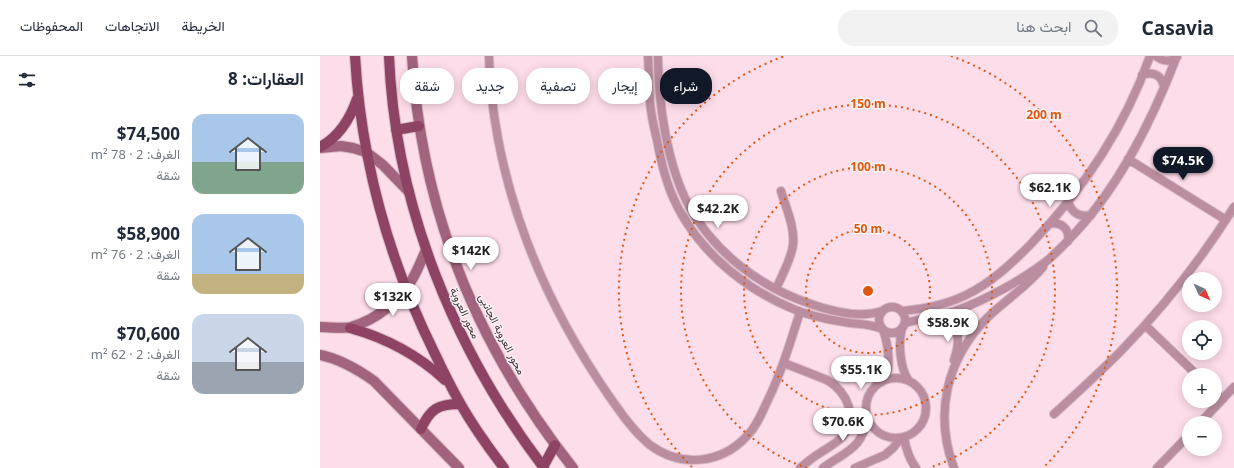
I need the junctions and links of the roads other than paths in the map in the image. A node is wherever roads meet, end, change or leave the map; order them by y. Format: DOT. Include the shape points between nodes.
graph roads {
  1 [pos="354,56"];
  2 [pos="389,56"];
  3 [pos="412,56"];
  4 [pos="489,56"];
  5 [pos="648,56"];
  6 [pos="658,56"];
  7 [pos="1150,56"];
  8 [pos="1156,56"];
  9 [pos="1177,57"];
  10 [pos="1142,75"];
  11 [pos="1164,87"];
  12 [pos="358,95"];
  13 [pos="419,126"];
  14 [pos="396,130"];
  15 [pos="320,148"];
  16 [pos="366,152"];
  17 [pos="1128,159"];
  18 [pos="781,191"];
  19 [pos="409,192"];
  20 [pos="1068,201"];
  21 [pos="1234,207"];
  22 [pos="1091,215"];
  23 [pos="1226,220"];
  24 [pos="1049,224"];
  25 [pos="1068,241"];
  26 [pos="426,250"];
  27 [pos="1048,260"];
  28 [pos="763,282"];
  29 [pos="406,289"];
  30 [pos="776,289"];
  31 [pos="758,291"];
  32 [pos="882,311"];
  33 [pos="902,311"];
  34 [pos="800,312"];
  35 [pos="932,317"];
  36 [pos="903,325"];
  37 [pos="1145,325"];
  38 [pos="320,327"];
  39 [pos="350,328"];
  40 [pos="883,330"];
  41 [pos="320,356"];
  42 [pos="784,363"];
  43 [pos="1190,368"];
  44 [pos="952,371"];
  45 [pos="909,381"];
  46 [pos="882,382"];
  47 [pos="450,386"];
  48 [pos="1234,387"];
  49 [pos="1223,399"];
  50 [pos="460,404"];
  51 [pos="1054,414"];
  52 [pos="1207,416"];
  53 [pos="867,418"];
  54 [pos="421,429"];
  55 [pos="902,437"];
  56 [pos="1182,442"];
  57 [pos="555,445"];
  58 [pos="702,464"];
  59 [pos="458,468"];
  60 [pos="504,468"];
  61 [pos="544,468"];
  62 [pos="573,468"];
  63 [pos="800,468"];
  64 [pos="823,468"];
  65 [pos="855,468"];
  66 [pos="916,468"];
  67 [pos="954,468"];
  68 [pos="1157,468"];
  1 -- 12 [label="main road"];
  2 -- 14 [label="main road, محور العروبة"];
  3 -- 13 [label="street, محور العروبة الجانبى"];
  4 -- 58 [label="street" via="493,101 508,183 532,255 564,324 596,378 639,434 662,453"];
  5 -- 31 [label="street" via="653,122 665,174 675,201 695,233 713,255"];
  6 -- 28 [label="street" via="667,143 683,194 696,217 717,244 742,268"];
  7 -- 10 [label="street"];
  8 -- 9 [label="street" via="1167,61"];
  9 -- 11 [label="street"];
  10 -- 11 [label="street" via="1156,75"];
  10 -- 20 [label="street" via="1116,131"];
  11 -- 17 [label="street"];
  12 -- 15 [label="main road" via="353,110 339,133"];
  12 -- 16 [label="main road"];
  13 -- 14 [label="main road"];
  13 -- 57 [label="street, محور العروبة الجانبى" via="439,212 469,297 508,374"];
  14 -- 19 [label="main road, محور العروبة"];
  15 -- 16 [label="street" via="341,146"];
  16 -- 19 [label="street" via="383,165"];
  16 -- 29 [label="main road" via="384,224"];
  17 -- 22 [label="street"];
  17 -- 23 [label="street"];
  18 -- 30 [label="street" via="794,239 791,254"];
  19 -- 26 [label="main road, محور العروبة"];
  20 -- 22 [label="street" via="1074,212 1082,216"];
  20 -- 24 [label="street"];
  21 -- 23 [label="street"];
  22 -- 25 [label="street"];
  23 -- 37 [label="street" via="1184,278"];
  24 -- 25 [label="street" via="1058,223 1066,228"];
  24 -- 33 [label="street" via="1001,273 978,289 940,305"];
  25 -- 27 [label="street"];
  26 -- 29 [label="street"];
  26 -- 61 [label="main road, محور العروبة" via="452,316 481,373"];
  27 -- 35 [label="street" via="1018,280 974,303"];
  27 -- 44 [label="street" via="1034,277 978,328"];
  28 -- 30 [label="street"];
  28 -- 31 [label="street"];
  29 -- 39 [label="street" via="380,313"];
  29 -- 47 [label="main road"];
  30 -- 32 [label="street" via="800,300 839,311 865,314"];
  31 -- 34 [label="street"];
  32 -- 33 [label="street" via="892,306"];
  32 -- 40 [label="street" via="878,320"];
  33 -- 36 [label="street"];
  34 -- 40 [label="street"];
  34 -- 42 [label="street"];
  35 -- 36 [label="street"];
  35 -- 44 [label="street" via="939,317 955,328 958,347"];
  36 -- 40 [label="street" via="900,330 893,333"];
  36 -- 45 [label="street" via="900,338 902,365"];
  37 -- 43 [label="street"];
  37 -- 51 [label="street"];
  38 -- 39 [label="street"];
  39 -- 47 [label="main road" via="375,336 404,350 436,372"];
  40 -- 46 [label="street" via="888,367"];
  41 -- 54 [label="street" via="345,363 360,371 379,386"];
  42 -- 58 [label="street" via="757,422 748,435 723,455"];
  42 -- 63 [label="street" via="833,383 846,397 850,409 849,426 842,437"];
  44 -- 67 [label="street" via="946,395 944,428"];
  45 -- 46 [label="street" via="893,378"];
  45 -- 55 [label="street" via="921,392 926,407 925,415 918,429"];
  46 -- 53 [label="street" via="873,389 867,400"];
  47 -- 50 [label="main road"];
  48 -- 49 [label="street"];
  49 -- 52 [label="street"];
  50 -- 54 [label="main road" via="448,404 436,409 426,417"];
  50 -- 60 [label="main road"];
  53 -- 55 [label="street" via="878,432 889,437"];
  53 -- 64 [label="street" via="859,442"];
  54 -- 59 [label="street"];
  55 -- 65 [label="street" via="885,455"];
  55 -- 66 [label="street"];
  56 -- 68 [label="street"];
  57 -- 61 [label="main road"];
  57 -- 62 [label="street, محور العروبة الجانبى"];
}
